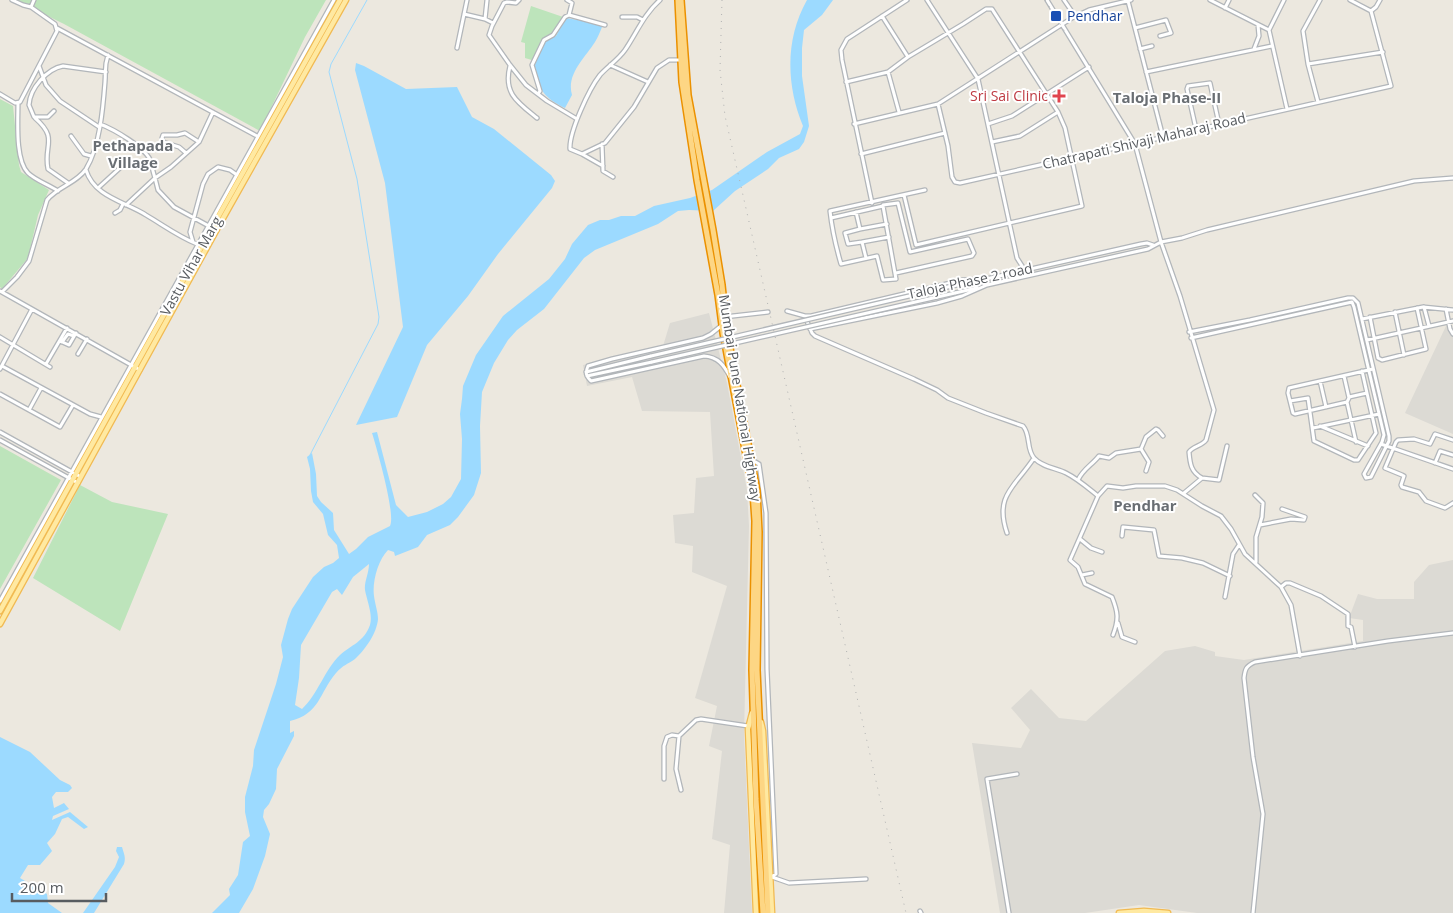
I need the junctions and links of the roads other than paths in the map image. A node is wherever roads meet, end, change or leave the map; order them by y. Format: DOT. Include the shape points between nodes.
graph roads {
  1 [pos="12,0"];
  2 [pos="34,0"];
  3 [pos="334,0"];
  4 [pos="340,0"];
  5 [pos="346,0"];
  6 [pos="467,0"];
  7 [pos="487,0"];
  8 [pos="519,0"];
  9 [pos="567,0"];
  10 [pos="660,0"];
  11 [pos="678,0"];
  12 [pos="682,0"];
  13 [pos="907,0"];
  14 [pos="927,0"];
  15 [pos="1047,0"];
  16 [pos="1064,0"];
  17 [pos="1129,0"];
  18 [pos="1210,0"];
  19 [pos="1229,0"];
  20 [pos="1284,0"];
  21 [pos="1320,0"];
  22 [pos="1350,0"];
  23 [pos="1380,0"];
  24 [pos="31,7"];
  25 [pos="1225,8"];
  26 [pos="1371,11"];
  27 [pos="464,14"];
  28 [pos="569,15"];
  29 [pos="882,16"];
  30 [pos="1075,16"];
  31 [pos="622,17"];
  32 [pos="485,19"];
  33 [pos="643,20"];
  34 [pos="493,23"];
  35 [pos="604,24"];
  36 [pos="1062,24"];
  37 [pos="1258,25"];
  38 [pos="57,28"];
  39 [pos="1135,28"];
  40 [pos="1269,30"];
  41 [pos="948,33"];
  42 [pos="1160,36"];
  43 [pos="1152,46"];
  44 [pos="1272,46"];
  45 [pos="458,48"];
  46 [pos="1140,49"];
  47 [pos="1254,49"];
  48 [pos="1018,52"];
  49 [pos="1383,52"];
  50 [pos="108,55"];
  51 [pos="908,56"];
  52 [pos="683,60"];
  53 [pos="1308,64"];
  54 [pos="510,65"];
  55 [pos="610,65"];
  56 [pos="39,66"];
  57 [pos="1089,67"];
  58 [pos="106,72"];
  59 [pos="888,72"];
  60 [pos="1146,72"];
  61 [pos="44,77"];
  62 [pos="978,79"];
  63 [pos="648,82"];
  64 [pos="846,82"];
  65 [pos="0,94"];
  66 [pos="538,94"];
  67 [pos="1046,94"];
  68 [pos="1318,102"];
  69 [pos="18,103"];
  70 [pos="938,104"];
  71 [pos="1286,109"];
  72 [pos="54,111"];
  73 [pos="213,112"];
  74 [pos="899,112"];
  75 [pos="1058,112"];
  76 [pos="34,117"];
  77 [pos="536,118"];
  78 [pos="577,120"];
  79 [pos="854,124"];
  80 [pos="988,124"];
  81 [pos="1219,124"];
  82 [pos="100,126"];
  83 [pos="1196,130"];
  84 [pos="945,133"];
  85 [pos="71,136"];
  86 [pos="257,136"];
  87 [pos="1163,137"];
  88 [pos="198,142"];
  89 [pos="992,142"];
  90 [pos="602,144"];
  91 [pos="1135,144"];
  92 [pos="186,153"];
  93 [pos="582,154"];
  94 [pos="862,154"];
  95 [pos="91,156"];
  96 [pos="1071,157"];
  97 [pos="603,166"];
  98 [pos="121,167"];
  99 [pos="86,170"];
  100 [pos="1000,174"];
  101 [pos="237,175"];
  102 [pos="613,177"];
  103 [pos="155,178"];
  104 [pos="1453,178"];
  105 [pos="68,183"];
  106 [pos="98,188"];
  107 [pos="925,190"];
  108 [pos="58,191"];
  109 [pos="904,195"];
  110 [pos="882,200"];
  111 [pos="872,203"];
  112 [pos="124,205"];
  113 [pos="883,206"];
  114 [pos="856,212"];
  115 [pos="115,213"];
  116 [pos="194,218"];
  117 [pos="830,218"];
  118 [pos="887,224"];
  119 [pos="1010,224"];
  120 [pos="207,225"];
  121 [pos="860,229"];
  122 [pos="957,235"];
  123 [pos="889,237"];
  124 [pos="958,241"];
  125 [pos="862,242"];
  126 [pos="930,242"];
  127 [pos="1161,242"];
  128 [pos="195,243"];
  129 [pos="1154,245"];
  130 [pos="932,247"];
  131 [pos="866,258"];
  132 [pos="1024,269"];
  133 [pos="896,273"];
  134 [pos="1026,276"];
  135 [pos="986,279"];
  136 [pos="987,286"];
  137 [pos="1,292"];
  138 [pos="1352,300"];
  139 [pos="1424,307"];
  140 [pos="1417,308"];
  141 [pos="32,309"];
  142 [pos="1446,309"];
  143 [pos="1453,310"];
  144 [pos="787,311"];
  145 [pos="768,312"];
  146 [pos="1395,312"];
  147 [pos="805,316"];
  148 [pos="723,317"];
  149 [pos="1370,317"];
  150 [pos="1362,319"];
  151 [pos="1453,321"];
  152 [pos="1448,322"];
  153 [pos="722,326"];
  154 [pos="1429,326"];
  155 [pos="67,328"];
  156 [pos="1422,328"];
  157 [pos="810,329"];
  158 [pos="1189,332"];
  159 [pos="1400,333"];
  160 [pos="1453,334"];
  161 [pos="75,335"];
  162 [pos="0,337"];
  163 [pos="1191,338"];
  164 [pos="87,339"];
  165 [pos="1374,339"];
  166 [pos="1367,340"];
  167 [pos="61,341"];
  168 [pos="14,345"];
  169 [pos="78,354"];
  170 [pos="1404,355"];
  171 [pos="46,364"];
  172 [pos="1,367"];
  173 [pos="50,367"];
  174 [pos="135,367"];
  175 [pos="1374,369"];
  176 [pos="1369,370"];
  177 [pos="1362,371"];
  178 [pos="586,372"];
  179 [pos="586,376"];
  180 [pos="1344,376"];
  181 [pos="732,380"];
  182 [pos="1320,381"];
  183 [pos="41,388"];
  184 [pos="1367,393"];
  185 [pos="0,394"];
  186 [pos="1349,397"];
  187 [pos="1290,401"];
  188 [pos="1347,402"];
  189 [pos="73,405"];
  190 [pos="1326,407"];
  191 [pos="29,410"];
  192 [pos="1310,410"];
  193 [pos="1379,414"];
  194 [pos="1372,415"];
  195 [pos="102,417"];
  196 [pos="1351,420"];
  197 [pos="1320,426"];
  198 [pos="1313,428"];
  199 [pos="0,432"];
  200 [pos="1163,436"];
  201 [pos="0,440"];
  202 [pos="1453,440"];
  203 [pos="1356,442"];
  204 [pos="1381,444"];
  205 [pos="1227,446"];
  206 [pos="1368,446"];
  207 [pos="1386,446"];
  208 [pos="1393,448"];
  209 [pos="1141,449"];
  210 [pos="1453,455"];
  211 [pos="1034,458"];
  212 [pos="752,460"];
  213 [pos="1435,463"];
  214 [pos="1368,466"];
  215 [pos="1374,469"];
  216 [pos="1453,469"];
  217 [pos="1146,470"];
  218 [pos="76,474"];
  219 [pos="1202,478"];
  220 [pos="1078,480"];
  221 [pos="73,481"];
  222 [pos="1184,494"];
  223 [pos="1255,495"];
  224 [pos="1098,496"];
  225 [pos="1453,504"];
  226 [pos="1282,509"];
  227 [pos="1260,525"];
  228 [pos="44,533"];
  229 [pos="1007,533"];
  230 [pos="1122,536"];
  231 [pos="1080,539"];
  232 [pos="1239,545"];
  233 [pos="1102,552"];
  234 [pos="1256,563"];
  235 [pos="1092,573"];
  236 [pos="1082,575"];
  237 [pos="1230,576"];
  238 [pos="1281,587"];
  239 [pos="1225,598"];
  240 [pos="0,601"];
  241 [pos="0,611"];
  242 [pos="1118,622"];
  243 [pos="0,624"];
  244 [pos="1453,633"];
  245 [pos="1113,635"];
  246 [pos="1135,642"];
  247 [pos="1355,647"];
  248 [pos="1300,656"];
  249 [pos="756,708"];
  250 [pos="754,724"];
  251 [pos="679,736"];
  252 [pos="1017,774"];
  253 [pos="664,779"];
  254 [pos="681,790"];
  255 [pos="771,877"];
  256 [pos="866,879"];
  257 [pos="756,913"];
  258 [pos="763,913"];
  259 [pos="768,913"];
  260 [pos="772,913"];
  261 [pos="1009,913"];
  262 [pos="1119,913"];
  263 [pos="1168,913"];
  264 [pos="1253,913"];
  1 -- 24 [label="street"];
  2 -- 24 [label="street"];
  3 -- 86 [label="street"];
  4 -- 174 [label="main road, Vastu Vihar Marg"];
  5 -- 174 [label="main road"];
  6 -- 27 [label="street"];
  7 -- 32 [label="street"];
  8 -- 34 [label="street" via="504,3"];
  9 -- 28 [label="street" via="572,3"];
  10 -- 33 [label="street"];
  11 -- 52 [label="highway"];
  12 -- 52 [label="highway"];
  13 -- 29 [label="street"];
  14 -- 41 [label="street"];
  15 -- 36 [label="street"];
  16 -- 30 [label="street"];
  17 -- 30 [label="street"];
  17 -- 39 [label="street"];
  18 -- 25 [label="street"];
  19 -- 25 [label="street"];
  20 -- 40 [label="street"];
  21 -- 53 [label="street" via="1303,31"];
  22 -- 26 [label="street"];
  23 -- 26 [label="street"];
  24 -- 38 [label="street"];
  25 -- 37 [label="street"];
  26 -- 49 [label="street, Chatrapati Shivaji Maharaj Road"];
  27 -- 32 [label="street"];
  27 -- 45 [label="street"];
  28 -- 35 [label="street"];
  28 -- 66 [label="street" via="553,36 544,40 533,61 532,70 540,90"];
  29 -- 51 [label="street"];
  29 -- 64 [label="street" via="848,39 842,50"];
  30 -- 36 [label="street"];
  31 -- 33 [label="street"];
  32 -- 34 [label="street"];
  33 -- 55 [label="street" via="623,53"];
  34 -- 54 [label="street" via="489,36"];
  36 -- 48 [label="street"];
  36 -- 57 [label="street"];
  37 -- 40 [label="street"];
  37 -- 47 [label="street" via="1259,36"];
  38 -- 50 [label="street"];
  38 -- 56 [label="street"];
  39 -- 42 [label="street" via="1166,20 1171,33"];
  39 -- 46 [label="street"];
  40 -- 44 [label="street"];
  41 -- 48 [label="street" via="986,8 992,9"];
  41 -- 51 [label="street"];
  41 -- 62 [label="street"];
  43 -- 46 [label="street"];
  44 -- 47 [label="street"];
  44 -- 71 [label="street"];
  46 -- 60 [label="street"];
  47 -- 60 [label="street"];
  48 -- 62 [label="street"];
  48 -- 67 [label="street"];
  49 -- 53 [label="street"];
  49 -- 68 [label="street, Chatrapati Shivaji Maharaj Road" via="1391,86"];
  50 -- 58 [label="street" via="104,66"];
  50 -- 73 [label="street"];
  51 -- 59 [label="street"];
  52 -- 63 [label="street" via="663,63"];
  52 -- 148 [label="highway, Mumbai Pune National Highway" via="713,230"];
  52 -- 148 [label="highway, Mumbai Pune National Highway" via="682,82 697,180"];
  53 -- 68 [label="street"];
  54 -- 66 [label="street"];
  54 -- 77 [label="street" via="507,77 511,93"];
  55 -- 63 [label="street"];
  55 -- 78 [label="street" via="590,91"];
  56 -- 61 [label="street"];
  56 -- 69 [label="street"];
  57 -- 67 [label="street"];
  57 -- 91 [label="street"];
  58 -- 61 [label="street" via="63,66"];
  58 -- 82 [label="street"];
  59 -- 64 [label="street"];
  59 -- 74 [label="street"];
  60 -- 87 [label="street"];
  61 -- 76 [label="street" via="29,101"];
  61 -- 82 [label="street" via="46,85 60,101"];
  62 -- 70 [label="street"];
  62 -- 80 [label="street"];
  63 -- 90 [label="street" via="634,107"];
  64 -- 79 [label="street"];
  65 -- 69 [label="street"];
  66 -- 78 [label="street"];
  67 -- 75 [label="street"];
  67 -- 80 [label="street" via="1012,116"];
  68 -- 71 [label="street, Chatrapati Shivaji Maharaj Road"];
  69 -- 108 [label="street" via="23,166 28,173"];
  70 -- 74 [label="street"];
  70 -- 84 [label="street"];
  71 -- 81 [label="street, Chatrapati Shivaji Maharaj Road"];
  72 -- 76 [label="street" via="48,117"];
  73 -- 86 [label="street"];
  73 -- 88 [label="street"];
  74 -- 79 [label="street"];
  75 -- 89 [label="street" via="1020,136"];
  75 -- 96 [label="street"];
  76 -- 105 [label="street" via="50,138 48,169"];
  78 -- 93 [label="street" via="570,148"];
  79 -- 94 [label="street"];
  80 -- 89 [label="street"];
  81 -- 83 [label="street, Chatrapati Shivaji Maharaj Road"];
  81 -- 83 [label="street" via="1210,83 1188,86"];
  82 -- 95 [label="street"];
  82 -- 103 [label="street" via="137,145 151,162"];
  83 -- 87 [label="street, Chatrapati Shivaji Maharaj Road"];
  84 -- 94 [label="street"];
  84 -- 100 [label="street, Chatrapati Shivaji Maharaj Road" via="955,182"];
  85 -- 95 [label="street" via="84,154"];
  86 -- 101 [label="street"];
  87 -- 91 [label="street, Chatrapati Shivaji Maharaj Road"];
  88 -- 92 [label="street"];
  88 -- 92 [label="street" via="185,133 164,135 163,142"];
  89 -- 100 [label="street"];
  90 -- 93 [label="street"];
  90 -- 97 [label="street"];
  91 -- 96 [label="street, Chatrapati Shivaji Maharaj Road"];
  91 -- 127 [label="street"];
  92 -- 103 [label="street"];
  93 -- 97 [label="street"];
  94 -- 111 [label="street"];
  95 -- 99 [label="street"];
  96 -- 100 [label="street, Chatrapati Shivaji Maharaj Road"];
  96 -- 119 [label="street" via="1082,206"];
  97 -- 102 [label="street" via="603,171"];
  98 -- 106 [label="street"];
  99 -- 105 [label="street"];
  99 -- 106 [label="street"];
  100 -- 119 [label="street"];
  101 -- 116 [label="street" via="218,167 208,174"];
  101 -- 120 [label="street"];
  103 -- 112 [label="street"];
  103 -- 116 [label="street" via="162,195 174,207"];
  104 -- 127 [label="street, Taloja Phase 2 road" via="1414,181"];
  105 -- 108 [label="street"];
  106 -- 112 [label="street"];
  107 -- 109 [label="street"];
  108 -- 137 [label="street" via="47,200 29,261"];
  109 -- 110 [label="street"];
  109 -- 126 [label="street" via="916,245"];
  110 -- 111 [label="street"];
  110 -- 113 [label="street"];
  111 -- 117 [label="street" via="830,211"];
  112 -- 115 [label="street"];
  112 -- 128 [label="street" via="148,215"];
  113 -- 114 [label="street"];
  113 -- 118 [label="street"];
  113 -- 130 [label="street" via="898,204 910,252"];
  114 -- 117 [label="street"];
  114 -- 121 [label="street"];
  116 -- 120 [label="street"];
  116 -- 128 [label="street" via="190,232"];
  117 -- 131 [label="street" via="840,264"];
  118 -- 121 [label="street"];
  118 -- 123 [label="street"];
  119 -- 122 [label="street"];
  119 -- 132 [label="street" via="1017,258"];
  120 -- 128 [label="street"];
  121 -- 125 [label="street" via="845,234 848,244"];
  122 -- 124 [label="street"];
  122 -- 126 [label="street"];
  123 -- 125 [label="street"];
  123 -- 133 [label="street"];
  124 -- 130 [label="street"];
  124 -- 133 [label="street" via="969,239 973,255"];
  125 -- 131 [label="street"];
  126 -- 130 [label="street"];
  127 -- 129 [label="street, Taloja Phase 2 road"];
  127 -- 158 [label="street"];
  128 -- 174 [label="street"];
  129 -- 132 [label="street, Taloja Phase 2 road" via="1141,244"];
  129 -- 134 [label="street, Taloja Phase 2 road"];
  131 -- 133 [label="street" via="878,256 884,281 896,278"];
  132 -- 134 [label="street"];
  132 -- 135 [label="street, Taloja Phase 2 road"];
  134 -- 136 [label="street, Taloja Phase 2 road"];
  135 -- 147 [label="street, Taloja Phase 2 road" via="963,280"];
  135 -- 178 [label="street, bridge"];
  136 -- 157 [label="street, Taloja Phase 2 road" via="937,303"];
  136 -- 179 [label="street, bridge"];
  137 -- 141 [label="street"];
  138 -- 150 [label="street" via="1358,303"];
  138 -- 158 [label="street" via="1348,298"];
  138 -- 163 [label="street"];
  138 -- 176 [label="street"];
  139 -- 140 [label="street"];
  139 -- 142 [label="street"];
  139 -- 154 [label="street"];
  140 -- 146 [label="street"];
  140 -- 156 [label="street"];
  141 -- 155 [label="street"];
  141 -- 168 [label="street"];
  142 -- 143 [label="street"];
  142 -- 152 [label="street"];
  144 -- 147 [label="street, Taloja Phase 2 road"];
  145 -- 148 [label="street"];
  146 -- 149 [label="street"];
  146 -- 159 [label="street"];
  147 -- 157 [label="street"];
  148 -- 153 [label="highway, Mumbai Pune National Highway"];
  148 -- 212 [label="highway, Mumbai Pune National Highway"];
  149 -- 150 [label="street"];
  149 -- 165 [label="street"];
  150 -- 166 [label="street"];
  151 -- 152 [label="street"];
  152 -- 154 [label="street"];
  152 -- 160 [label="street"];
  153 -- 178 [label="street" via="703,338 612,359 588,366"];
  153 -- 181 [label="highway, Mumbai Pune National Highway"];
  154 -- 156 [label="street"];
  155 -- 161 [label="street"];
  155 -- 167 [label="street"];
  156 -- 159 [label="street"];
  156 -- 170 [label="street" via="1426,348"];
  157 -- 211 [label="street" via="815,336 970,408 1023,426"];
  158 -- 163 [label="street"];
  159 -- 165 [label="street"];
  159 -- 170 [label="street"];
  161 -- 164 [label="street"];
  161 -- 167 [label="street" via="68,334"];
  161 -- 167 [label="street" via="69,345"];
  162 -- 168 [label="street"];
  163 -- 219 [label="street" via="1214,410 1206,440 1189,452 1192,468"];
  164 -- 169 [label="street"];
  164 -- 174 [label="street"];
  165 -- 166 [label="street"];
  165 -- 170 [label="street" via="1381,360"];
  166 -- 175 [label="street"];
  167 -- 171 [label="street"];
  168 -- 171 [label="street"];
  168 -- 172 [label="street"];
  171 -- 173 [label="street"];
  172 -- 183 [label="street"];
  174 -- 195 [label="street"];
  174 -- 218 [label="main road, Vastu Vihar Marg"];
  175 -- 176 [label="street"];
  175 -- 207 [label="street" via="1389,436"];
  176 -- 177 [label="street"];
  176 -- 193 [label="street"];
  177 -- 180 [label="street"];
  177 -- 184 [label="street"];
  178 -- 179 [label="street"];
  179 -- 181 [label="street" via="591,381 704,356 717,360"];
  180 -- 182 [label="street"];
  180 -- 186 [label="street"];
  181 -- 249 [label="highway, Mumbai Pune National Highway" via="751,476 755,521 752,650"];
  182 -- 187 [label="street" via="1289,388"];
  182 -- 190 [label="street"];
  183 -- 189 [label="street"];
  183 -- 191 [label="street"];
  184 -- 186 [label="street"];
  184 -- 194 [label="street"];
  185 -- 191 [label="street"];
  186 -- 188 [label="street"];
  187 -- 192 [label="street" via="1294,413"];
  187 -- 192 [label="street" via="1308,398"];
  188 -- 190 [label="street"];
  188 -- 196 [label="street"];
  189 -- 191 [label="street" via="60,427"];
  189 -- 195 [label="street"];
  190 -- 192 [label="street"];
  192 -- 198 [label="street"];
  193 -- 194 [label="street"];
  193 -- 204 [label="street" via="1384,435"];
  194 -- 196 [label="street"];
  194 -- 206 [label="street" via="1376,433"];
  195 -- 218 [label="street"];
  196 -- 197 [label="street"];
  196 -- 203 [label="street"];
  197 -- 198 [label="street"];
  197 -- 203 [label="street"];
  198 -- 206 [label="street" via="1316,442 1356,461"];
  199 -- 218 [label="street"];
  200 -- 209 [label="street" via="1156,430 1146,437"];
  201 -- 221 [label="street"];
  202 -- 208 [label="street" via="1435,434 1430,444 1411,438 1398,440"];
  203 -- 206 [label="street"];
  204 -- 207 [label="street"];
  204 -- 214 [label="street"];
  205 -- 219 [label="street" via="1219,480"];
  207 -- 208 [label="street"];
  207 -- 215 [label="street"];
  208 -- 213 [label="street"];
  208 -- 225 [label="street" via="1385,468 1404,476 1402,487 1419,492 1426,502 1445,508"];
  209 -- 217 [label="street" via="1149,462"];
  209 -- 220 [label="street" via="1116,453 1108,458 1099,456 1084,469"];
  210 -- 213 [label="street" via="1440,451"];
  211 -- 220 [label="street"];
  211 -- 229 [label="street" via="1007,493 1002,519"];
  212 -- 249 [label="highway, Mumbai Pune National Highway" via="758,511"];
  212 -- 255 [label="street" via="759,464 766,512 767,669 776,874"];
  213 -- 216 [label="street"];
  214 -- 215 [label="street"];
  214 -- 215 [label="street" via="1364,474 1366,478 1370,478"];
  218 -- 221 [label="main road, Vastu Vihar Marg"];
  219 -- 222 [label="street"];
  220 -- 224 [label="street"];
  221 -- 228 [label="main road, Vastu Vihar Marg"];
  222 -- 224 [label="street" via="1166,486 1107,486"];
  222 -- 232 [label="street" via="1222,516"];
  223 -- 227 [label="street" via="1263,503"];
  224 -- 231 [label="street"];
  226 -- 227 [label="street" via="1302,515 1304,520"];
  227 -- 234 [label="street" via="1256,537"];
  228 -- 240 [label="street"];
  228 -- 241 [label="main road"];
  228 -- 243 [label="main road"];
  230 -- 237 [label="street" via="1123,528 1154,530 1159,556 1203,563"];
  231 -- 233 [label="street"];
  231 -- 236 [label="street" via="1070,560"];
  232 -- 234 [label="street"];
  232 -- 237 [label="street" via="1233,554"];
  234 -- 238 [label="street"];
  235 -- 236 [label="street"];
  236 -- 242 [label="street" via="1088,586 1112,597"];
  237 -- 239 [label="street"];
  238 -- 247 [label="street" via="1290,583 1321,596 1348,614"];
  238 -- 248 [label="street" via="1291,605"];
  242 -- 245 [label="street"];
  242 -- 246 [label="street" via="1122,637"];
  244 -- 247 [label="street"];
  247 -- 248 [label="street"];
  248 -- 264 [label="street" via="1255,662 1244,670 1263,814"];
  249 -- 250 [label="highway"];
  249 -- 255 [label="main road" via="763,731"];
  250 -- 251 [label="street" via="701,719"];
  250 -- 257 [label="main road"];
  250 -- 258 [label="highway"];
  250 -- 259 [label="highway"];
  251 -- 253 [label="street" via="672,735 665,740"];
  251 -- 254 [label="street" via="676,769"];
  252 -- 261 [label="street" via="987,779"];
  255 -- 256 [label="street" via="789,883"];
  255 -- 260 [label="main road"];
  262 -- 263 [label="main road"];
}
